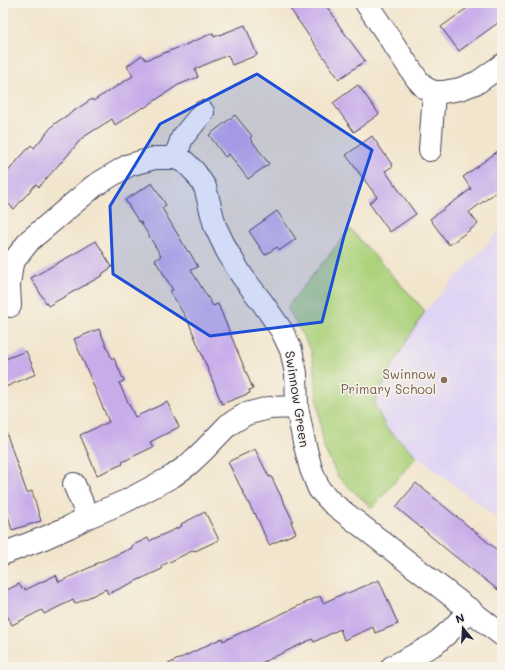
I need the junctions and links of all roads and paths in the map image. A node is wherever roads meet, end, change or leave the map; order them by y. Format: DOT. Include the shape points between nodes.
graph roads {
  1 [pos="366,3"];
  2 [pos="502,65"];
  3 [pos="434,92"];
  4 [pos="203,112"];
  5 [pos="430,150"];
  6 [pos="175,158"];
  7 [pos="10,306"];
  8 [pos="297,407"];
  9 [pos="74,484"];
  10 [pos="88,517"];
  11 [pos="5,553"];
  12 [pos="470,609"];
  13 [pos="502,635"];
  14 [pos="392,667"];
  1 -- 3 [label="street" via="417,79 425,88"];
  2 -- 3 [label="street" via="478,82 460,90"];
  3 -- 5 [label="street"];
  4 -- 6 [label="street" via="182,138"];
  6 -- 7 [label="street" via="155,158 129,165 94,186 30,240 12,263"];
  6 -- 8 [label="street, Swinnow Green" via="185,162 196,172 205,187 216,226 227,251 282,331 291,350 296,374"];
  8 -- 10 [label="street" via="269,408 246,414 228,425 188,465 173,476 126,501"];
  8 -- 12 [label="street, Swinnow Green" via="311,469 319,489 332,503"];
  9 -- 10 [label="street"];
  10 -- 11 [label="street"];
  12 -- 13 [label="street, Swinnow Green"];
  12 -- 14 [label="street" via="435,644"];
}
